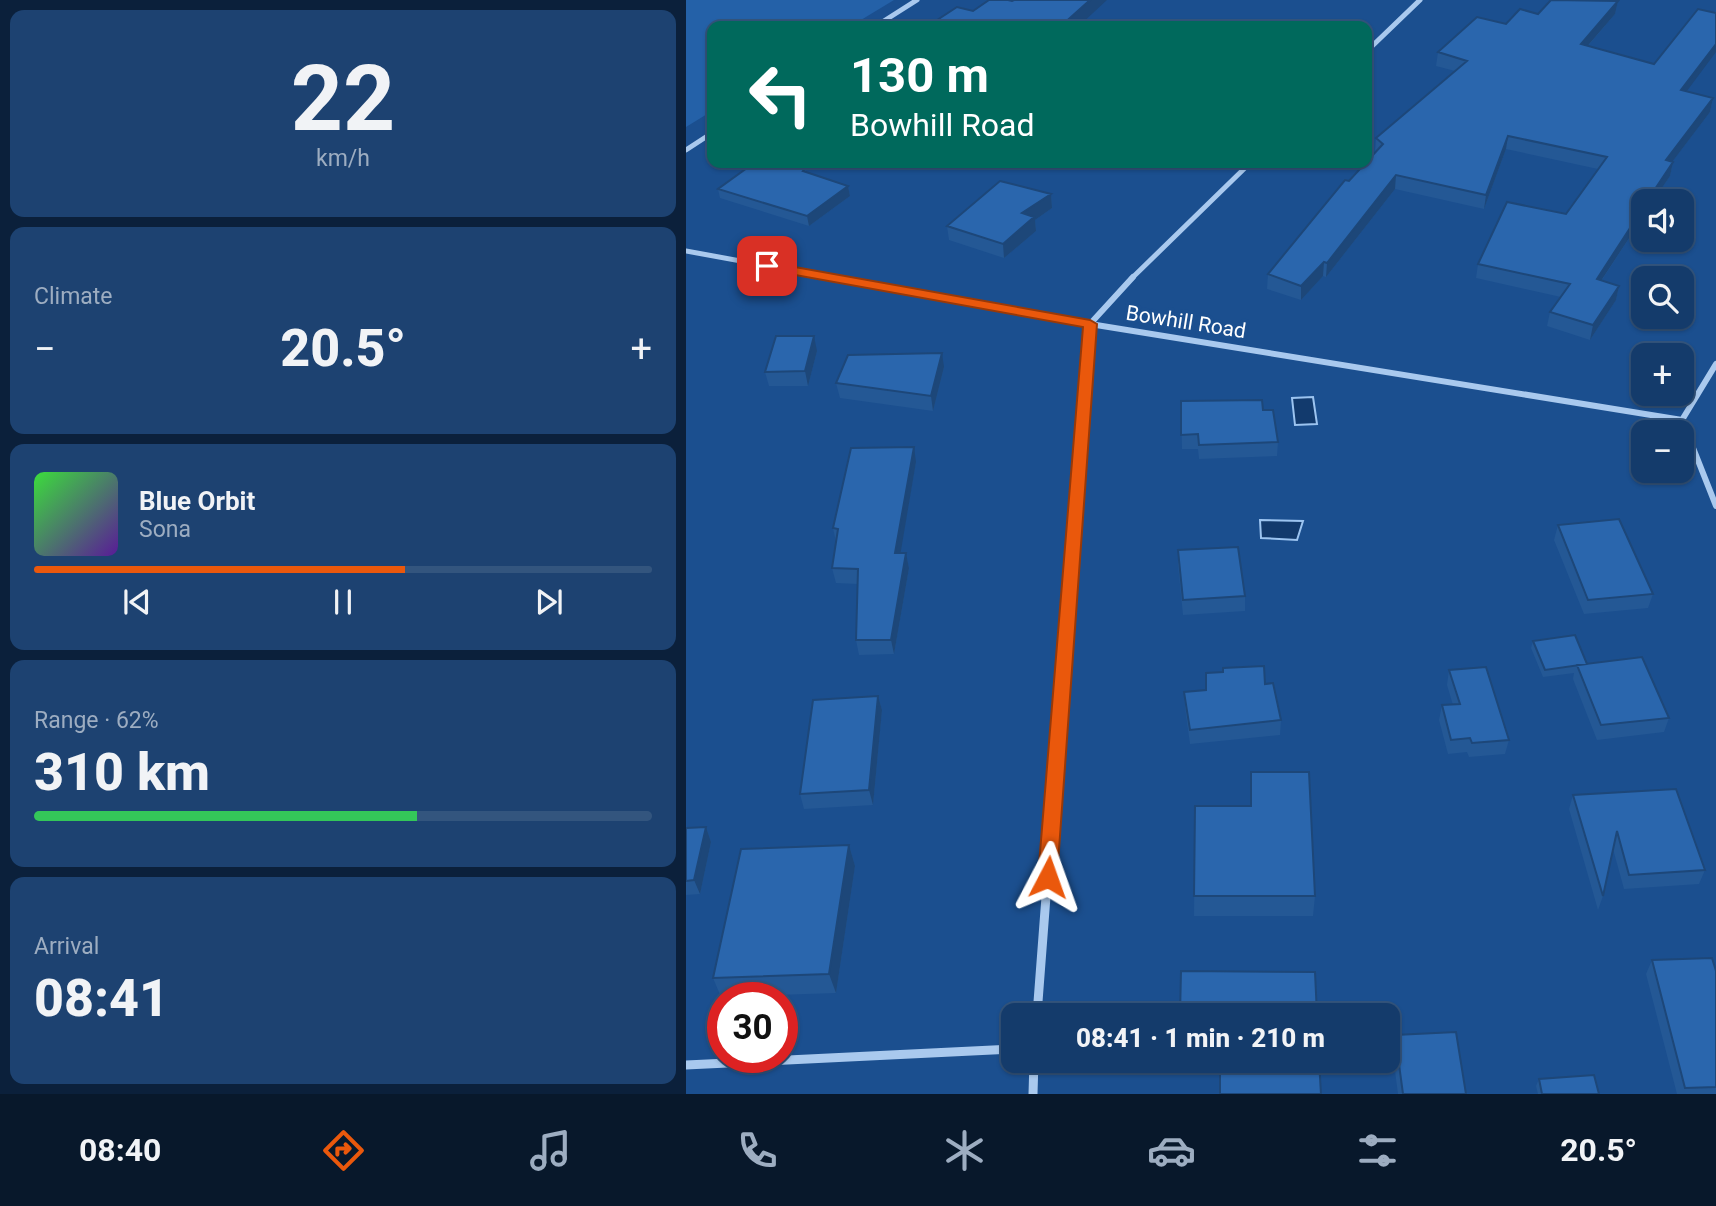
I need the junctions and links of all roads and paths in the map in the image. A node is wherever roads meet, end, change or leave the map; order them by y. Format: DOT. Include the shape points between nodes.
graph roads {
  1 [pos="917,0"];
  2 [pos="1420,0"];
  3 [pos="884,21"];
  4 [pos="1372,46"];
  5 [pos="707,136"];
  6 [pos="686,150"];
  7 [pos="1245,168"];
  8 [pos="686,251"];
  9 [pos="1090,324"];
  10 [pos="1716,364"];
  11 [pos="1682,420"];
  12 [pos="1694,450"];
  13 [pos="1716,506"];
  14 [pos="1038,1003"];
  15 [pos="1001,1050"];
  16 [pos="686,1065"];
  17 [pos="1034,1073"];
  18 [pos="1033,1094"];
  1 -- 3 [label="street"];
  2 -- 4 [label="street"];
  5 -- 6 [label="street"];
  7 -- 9 [label="street"];
  8 -- 9 [label="street, Bowhill Road"];
  9 -- 11 [label="street, Bowhill Road"];
  9 -- 14 [label="street"];
  10 -- 11 [label="street"];
  12 -- 13 [label="street"];
  15 -- 16 [label="street"];
  17 -- 18 [label="street"];
}
